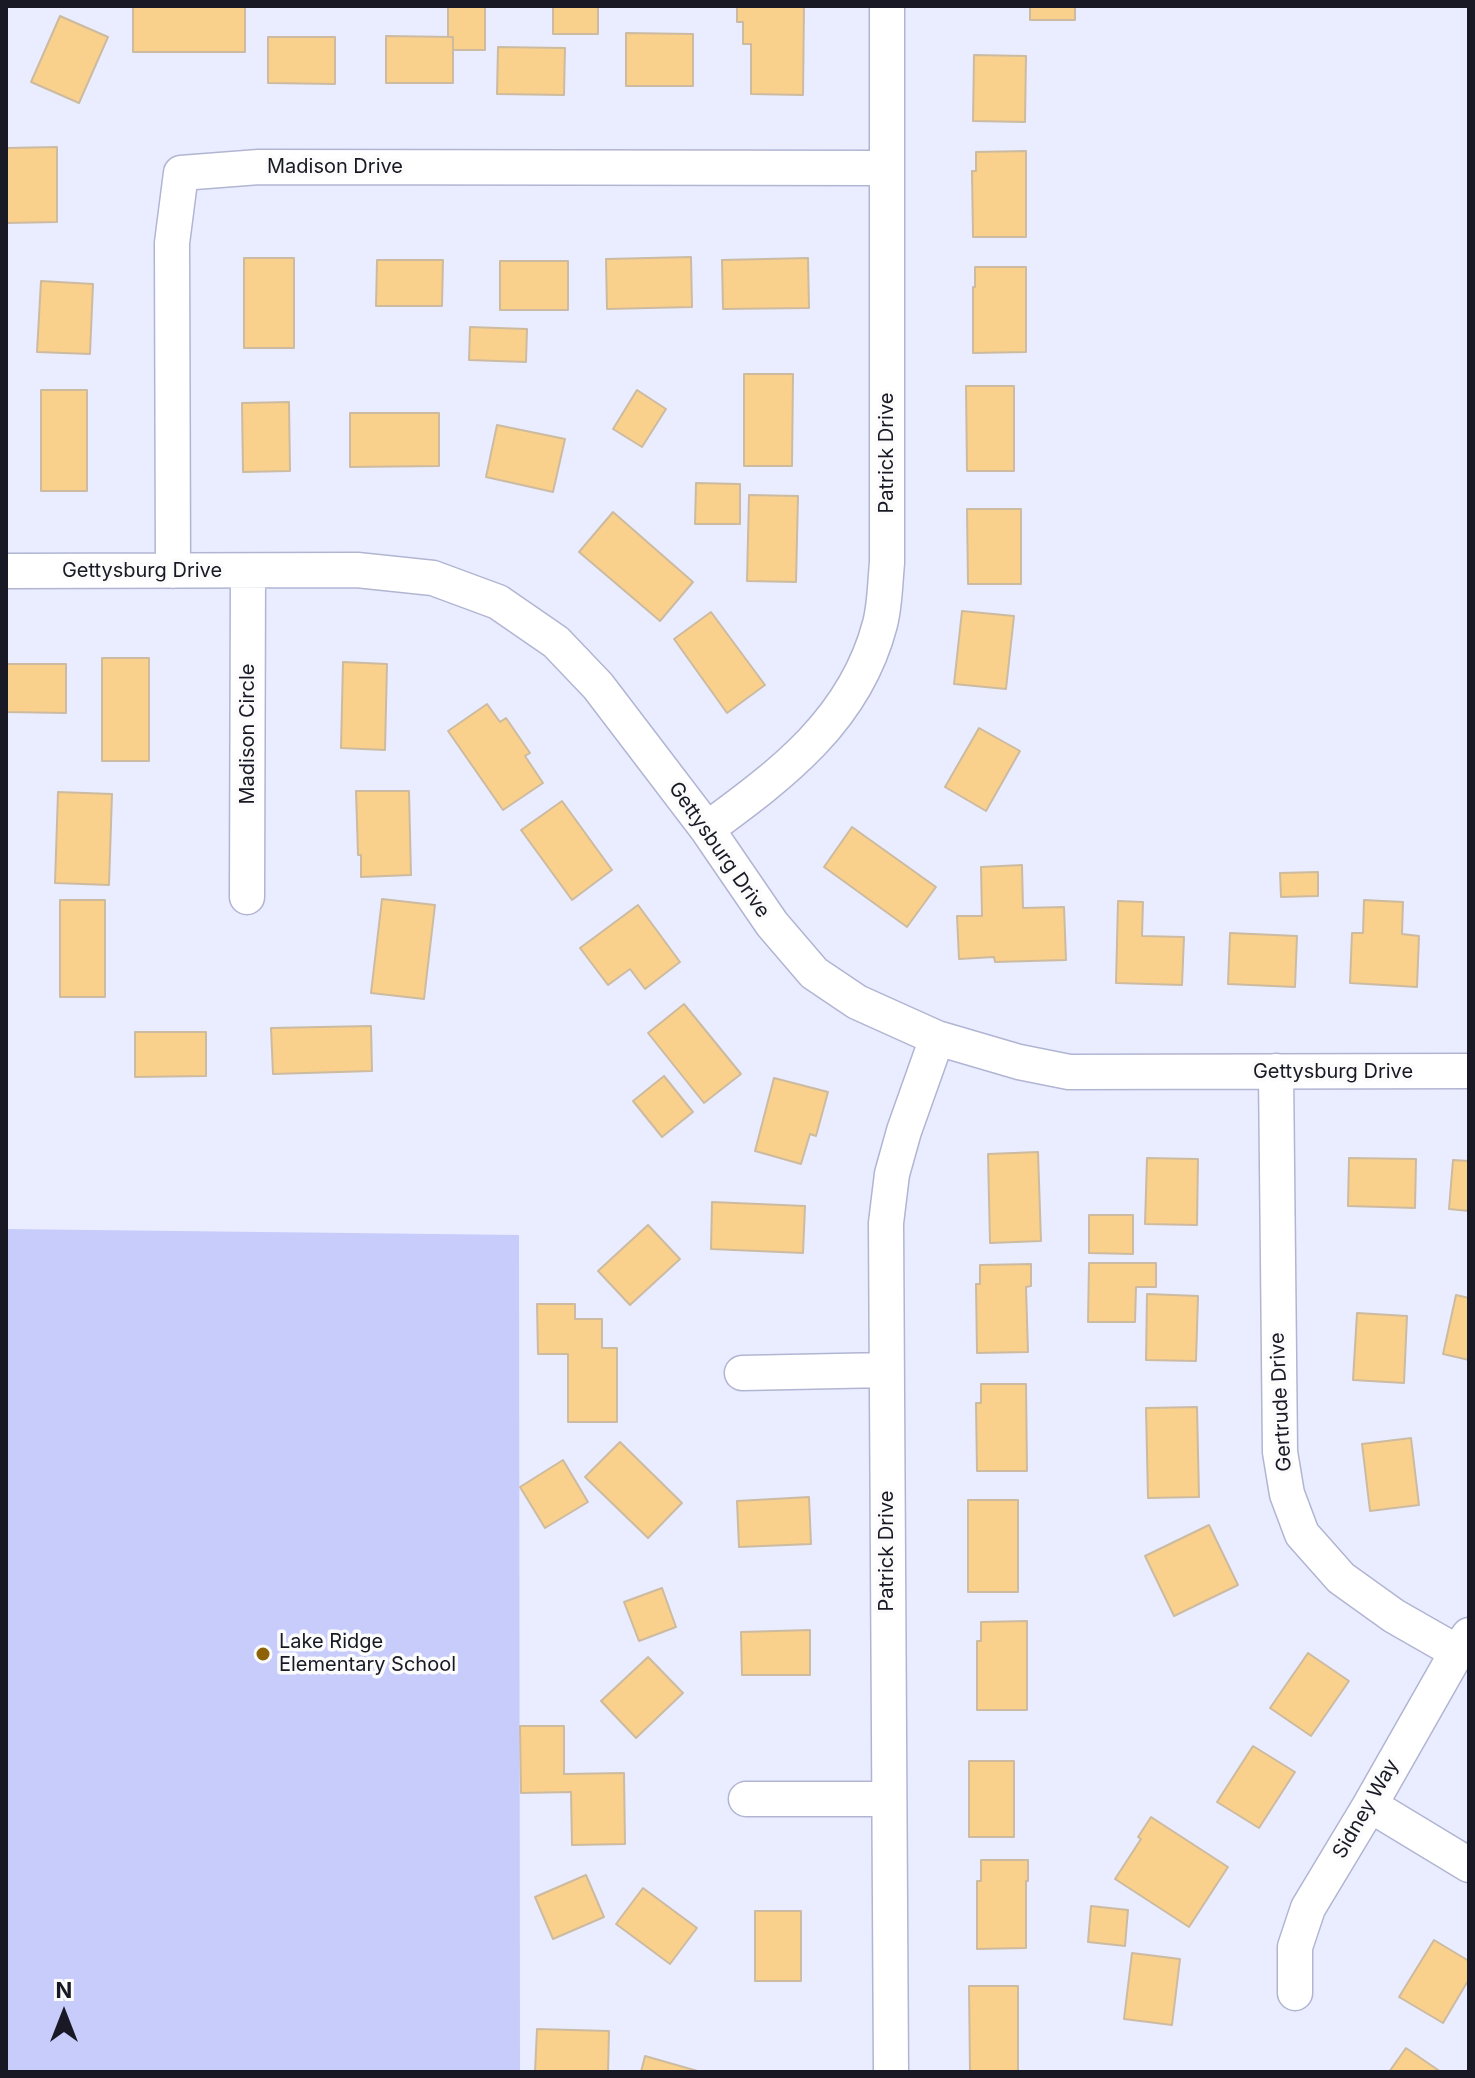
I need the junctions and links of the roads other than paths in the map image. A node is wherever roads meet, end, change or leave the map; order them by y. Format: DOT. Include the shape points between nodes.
graph roads {
  1 [pos="887,6"];
  2 [pos="887,168"];
  3 [pos="6,571"];
  4 [pos="173,571"];
  5 [pos="248,571"];
  6 [pos="707,829"];
  7 [pos="247,897"];
  8 [pos="937,1038"];
  9 [pos="1276,1071"];
  10 [pos="1469,1071"];
  11 [pos="886,1370"];
  12 [pos="742,1373"];
  13 [pos="1463,1643"];
  14 [pos="746,1799"];
  15 [pos="888,1799"];
  16 [pos="1370,1805"];
  17 [pos="1469,1865"];
  18 [pos="1295,1993"];
  19 [pos="891,2072"];
  1 -- 2 [label="street, Patrick Drive"];
  2 -- 4 [label="street, Madison Drive" via="259,167 181,173 172,243"];
  2 -- 6 [label="street, Patrick Drive" via="887,563 880,623 843,707 812,744"];
  3 -- 4 [label="street, Gettysburg Drive"];
  4 -- 5 [label="street, Gettysburg Drive"];
  5 -- 6 [label="street, Gettysburg Drive" via="357,570 433,578 498,602 556,642 598,686"];
  5 -- 7 [label="street, Madison Circle"];
  6 -- 8 [label="street, Gettysburg Drive" via="772,924 814,973 857,1002"];
  8 -- 9 [label="street, Gettysburg Drive" via="1069,1072"];
  8 -- 11 [label="street, Patrick Drive" via="892,1174 886,1223"];
  9 -- 10 [label="street, Gettysburg Drive"];
  9 -- 13 [label="street, Gertrude Drive" via="1280,1452 1287,1494 1302,1534 1341,1578 1394,1616"];
  11 -- 12 [label="street"];
  11 -- 15 [label="street, Patrick Drive"];
  13 -- 16 [label="street, Sidney Way"];
  14 -- 15 [label="street"];
  15 -- 19 [label="street, Patrick Drive"];
  16 -- 17 [label="street"];
  16 -- 18 [label="street, Sidney Way" via="1308,1908 1295,1947"];
}
